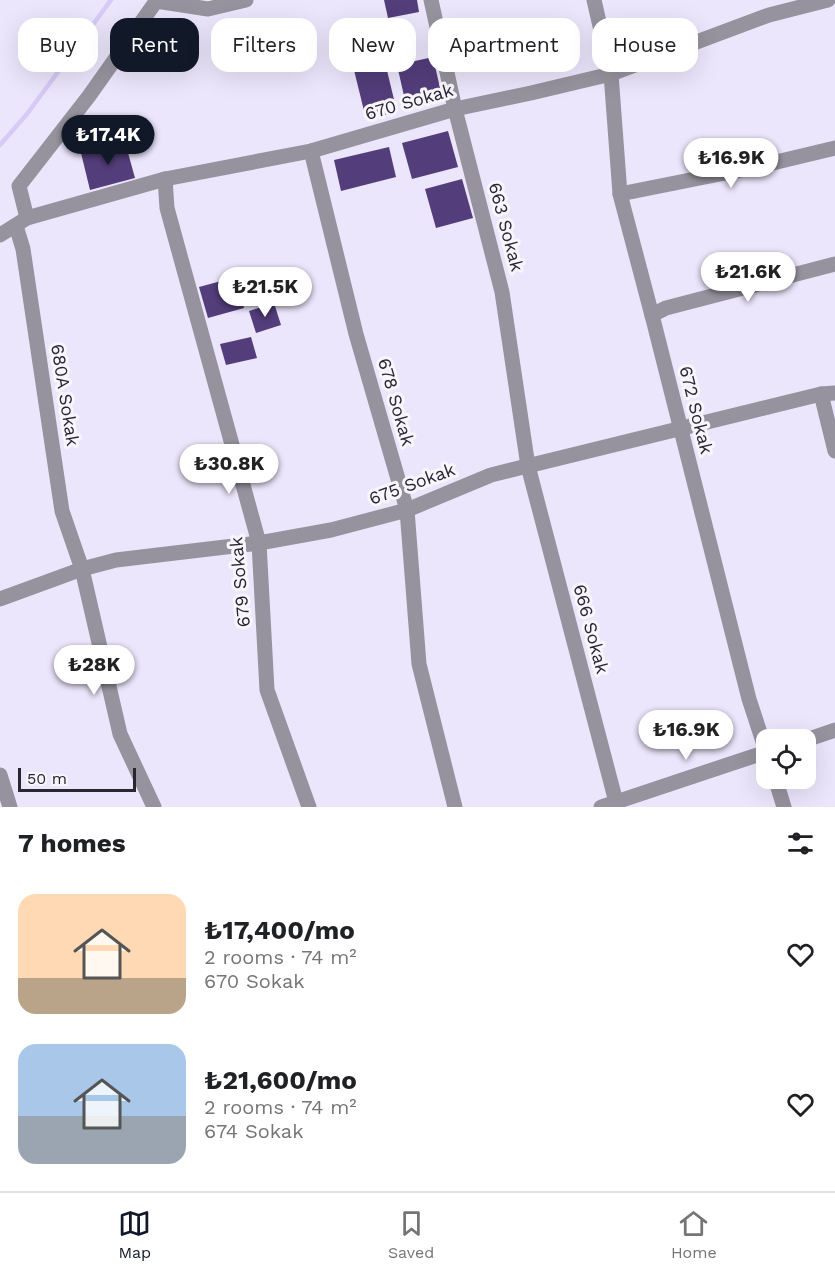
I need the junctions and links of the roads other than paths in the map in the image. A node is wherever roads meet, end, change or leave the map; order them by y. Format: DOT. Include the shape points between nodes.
graph roads {
  1 [pos="156,0"];
  2 [pos="246,0"];
  3 [pos="431,0"];
  4 [pos="594,0"];
  5 [pos="828,0"];
  6 [pos="611,74"];
  7 [pos="455,109"];
  8 [pos="835,148"];
  9 [pos="311,151"];
  10 [pos="165,179"];
  11 [pos="620,194"];
  12 [pos="22,222"];
  13 [pos="0,235"];
  14 [pos="835,264"];
  15 [pos="652,315"];
  16 [pos="828,393"];
  17 [pos="680,429"];
  18 [pos="835,451"];
  19 [pos="528,466"];
  20 [pos="407,510"];
  21 [pos="259,543"];
  22 [pos="82,569"];
  23 [pos="0,599"];
  24 [pos="758,729"];
  25 [pos="835,730"];
  26 [pos="816,737"];
  27 [pos="756,755"];
  28 [pos="0,775"];
  29 [pos="778,789"];
  30 [pos="608,805"];
  31 [pos="10,807"];
  32 [pos="154,807"];
  33 [pos="309,807"];
  34 [pos="455,807"];
  35 [pos="784,807"];
  1 -- 2 [label="street" via="208,9"];
  1 -- 12 [label="street, 680A Sokak" via="20,186"];
  3 -- 7 [label="street, 663 Sokak"];
  4 -- 6 [label="street, 672 Sokak"];
  5 -- 6 [label="street, 670 Sokak" via="769,15"];
  6 -- 7 [label="street, 670 Sokak"];
  6 -- 11 [label="street, 672 Sokak"];
  7 -- 9 [label="street, 670 Sokak"];
  7 -- 19 [label="street, 663 Sokak" via="502,292"];
  8 -- 11 [label="street"];
  9 -- 10 [label="street, 670 Sokak"];
  9 -- 20 [label="street, 678 Sokak" via="356,334"];
  10 -- 12 [label="street, 670 Sokak"];
  10 -- 21 [label="street, 679 Sokak" via="167,208"];
  11 -- 15 [label="street, 672 Sokak"];
  12 -- 13 [label="street, 670 Sokak"];
  12 -- 22 [label="street, 680A Sokak" via="22,249 63,511"];
  14 -- 15 [label="street"];
  15 -- 17 [label="street, 672 Sokak"];
  16 -- 17 [label="street, 675 Sokak"];
  16 -- 18 [label="street"];
  17 -- 19 [label="street, 675 Sokak"];
  17 -- 24 [label="street, 672 Sokak"];
  19 -- 20 [label="street, 675 Sokak" via="491,475"];
  19 -- 30 [label="street, 666 Sokak"];
  20 -- 21 [label="street, 675 Sokak" via="332,530"];
  20 -- 34 [label="street, 678 Sokak" via="419,664"];
  21 -- 22 [label="street, 675 Sokak" via="116,560"];
  21 -- 33 [label="street, 679 Sokak" via="267,690"];
  22 -- 23 [label="street, 675 Sokak"];
  22 -- 32 [label="street, 680A Sokak" via="120,734"];
  25 -- 26 [label="street"];
  27 -- 30 [label="street"];
  28 -- 31 [label="street"];
  29 -- 35 [label="street"];
}
